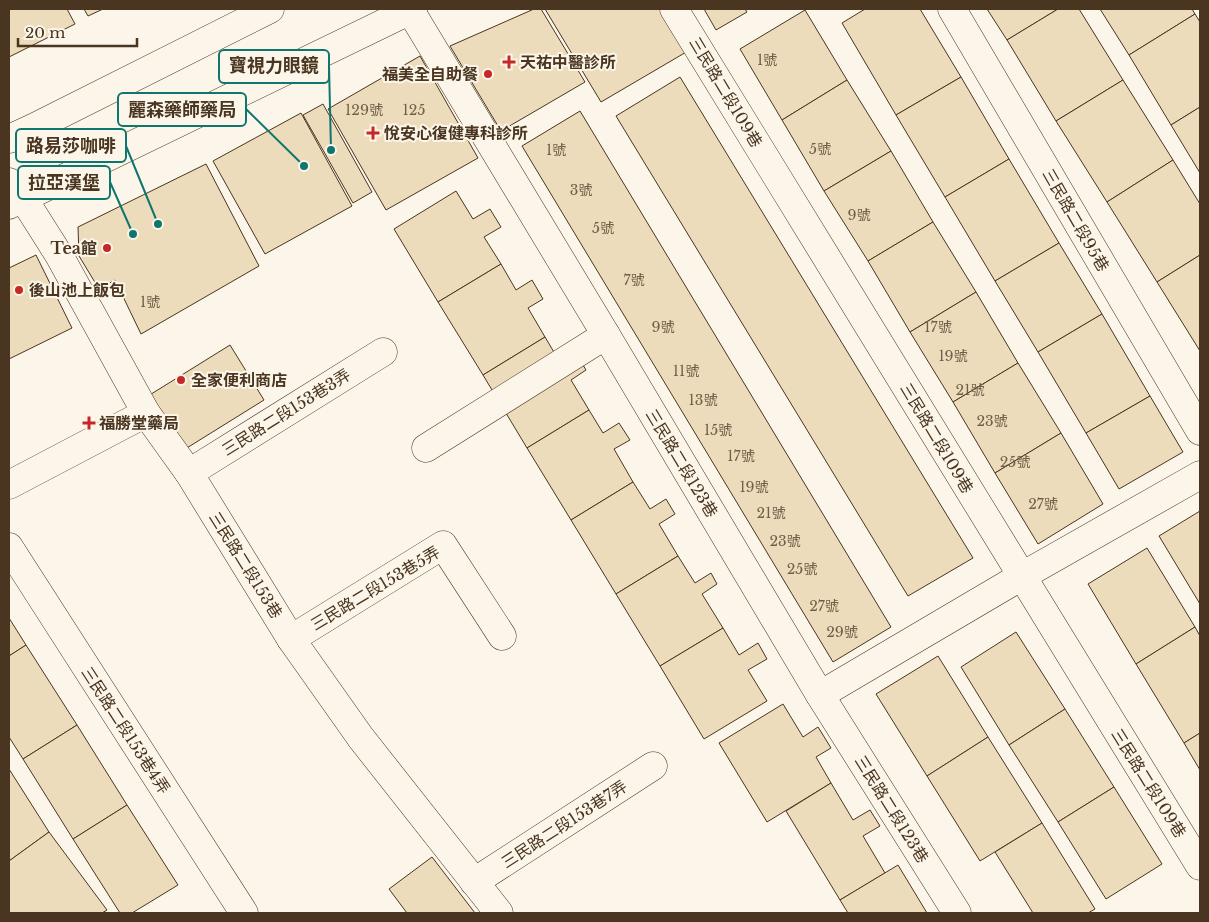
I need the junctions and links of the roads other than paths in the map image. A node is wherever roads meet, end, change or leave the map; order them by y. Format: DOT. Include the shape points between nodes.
graph roads {
  1 [pos="270,9"];
  2 [pos="674,9"];
  3 [pos="952,9"];
  4 [pos="411,10"];
  5 [pos="9,139"];
  6 [pos="14,195"];
  7 [pos="606,335"];
  8 [pos="383,352"];
  9 [pos="146,413"];
  10 [pos="1200,431"];
  11 [pos="426,448"];
  12 [pos="189,473"];
  13 [pos="1200,476"];
  14 [pos="9,485"];
  15 [pos="9,547"];
  16 [pos="1022,576"];
  17 [pos="502,636"];
  18 [pos="292,639"];
  19 [pos="820,695"];
  20 [pos="654,766"];
  21 [pos="1200,866"];
  22 [pos="474,882"];
  23 [pos="244,913"];
  24 [pos="499,913"];
  25 [pos="957,913"];
  1 -- 5 [label="street"];
  2 -- 16 [label="street, 三民路二段109巷"];
  3 -- 10 [label="street, 三民路二段95巷"];
  4 -- 6 [label="street"];
  4 -- 7 [label="street, 三民路二段123巷"];
  6 -- 9 [label="street, 三民路二段153巷" via="59,255"];
  7 -- 11 [label="street"];
  7 -- 19 [label="street, 三民路二段123巷"];
  8 -- 12 [label="street, 三民路二段153巷3弄"];
  9 -- 12 [label="street, 三民路二段153巷"];
  9 -- 14 [label="street"];
  12 -- 18 [label="street, 三民路二段153巷"];
  13 -- 16 [label="street"];
  15 -- 23 [label="street, 三民路二段153巷4弄"];
  16 -- 19 [label="street"];
  16 -- 21 [label="street, 三民路二段109巷"];
  17 -- 18 [label="street, 三民路二段153巷5弄" via="443,545"];
  18 -- 22 [label="street, 三民路二段153巷" via="361,738"];
  19 -- 25 [label="street, 三民路二段123巷"];
  20 -- 22 [label="street, 三民路二段153巷7弄"];
  22 -- 24 [label="street, 三民路二段153巷"];
}
